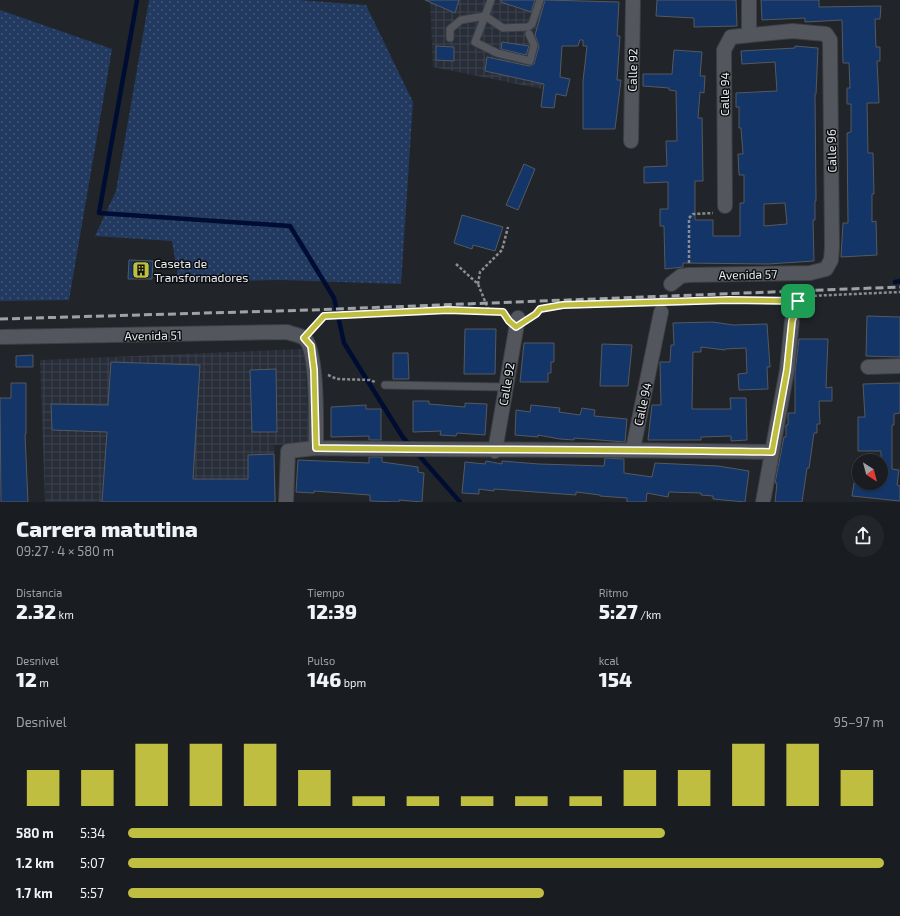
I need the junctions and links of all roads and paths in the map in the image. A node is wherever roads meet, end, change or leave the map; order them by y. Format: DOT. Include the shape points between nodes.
graph roads {
  1 [pos="491,0"];
  2 [pos="540,0"];
  3 [pos="633,0"];
  4 [pos="749,0"];
  5 [pos="485,16"];
  6 [pos="529,34"];
  7 [pos="749,34"];
  8 [pos="450,38"];
  9 [pos="631,141"];
  10 [pos="725,206"];
  11 [pos="508,227"];
  12 [pos="456,264"];
  13 [pos="826,268"];
  14 [pos="689,275"];
  15 [pos="478,284"];
  16 [pos="671,284"];
  17 [pos="900,292"];
  18 [pos="798,301"];
  19 [pos="662,305"];
  20 [pos="489,310"];
  21 [pos="792,321"];
  22 [pos="517,323"];
  23 [pos="0,337"];
  24 [pos="304,338"];
  25 [pos="900,366"];
  26 [pos="868,367"];
  27 [pos="314,370"];
  28 [pos="385,385"];
  29 [pos="505,387"];
  30 [pos="316,448"];
  31 [pos="633,449"];
  32 [pos="495,450"];
  33 [pos="772,452"];
  34 [pos="286,502"];
  35 [pos="763,502"];
  1 -- 5 [label="lane"];
  2 -- 5 [label="lane" via="532,24 528,27 503,28"];
  3 -- 9 [label="street, Calle 92"];
  4 -- 7 [label="street"];
  5 -- 6 [label="lane" via="475,42 497,53 530,61 534,45"];
  5 -- 8 [label="lane" via="461,20 450,29"];
  7 -- 10 [label="street, Calle 94" via="731,37 724,50"];
  7 -- 13 [label="street, Calle 96" via="792,31 826,34 830,40 832,247 831,260"];
  10 -- 14 [label="path" via="722,210 693,214 688,218"];
  11 -- 15 [label="path" via="502,250 480,272"];
  12 -- 15 [label="path"];
  13 -- 14 [label="street, Avenida 57" via="810,273"];
  13 -- 18 [label="path"];
  14 -- 16 [label="street, Avenida 57" via="681,276"];
  15 -- 20 [label="path"];
  17 -- 18 [label="path" via="809,296"];
  18 -- 19 [label="path" via="729,300"];
  18 -- 21 [label="path"];
  19 -- 22 [label="path" via="589,303 540,309 536,314"];
  19 -- 31 [label="street, Calle 94"];
  20 -- 22 [label="path" via="503,312 509,321"];
  20 -- 24 [label="path" via="324,316"];
  21 -- 33 [label="street" via="787,370"];
  22 -- 29 [label="street, Calle 92"];
  23 -- 24 [label="street, Avenida 51" via="287,332"];
  24 -- 27 [label="street" via="311,346"];
  25 -- 26 [label="street"];
  27 -- 28 [label="path" via="337,379 370,380"];
  27 -- 30 [label="street"];
  28 -- 29 [label="lane"];
  29 -- 32 [label="street, Calle 92"];
  30 -- 32 [label="street"];
  30 -- 34 [label="street" via="288,451"];
  31 -- 32 [label="street"];
  31 -- 33 [label="street"];
  33 -- 35 [label="street"];
}
